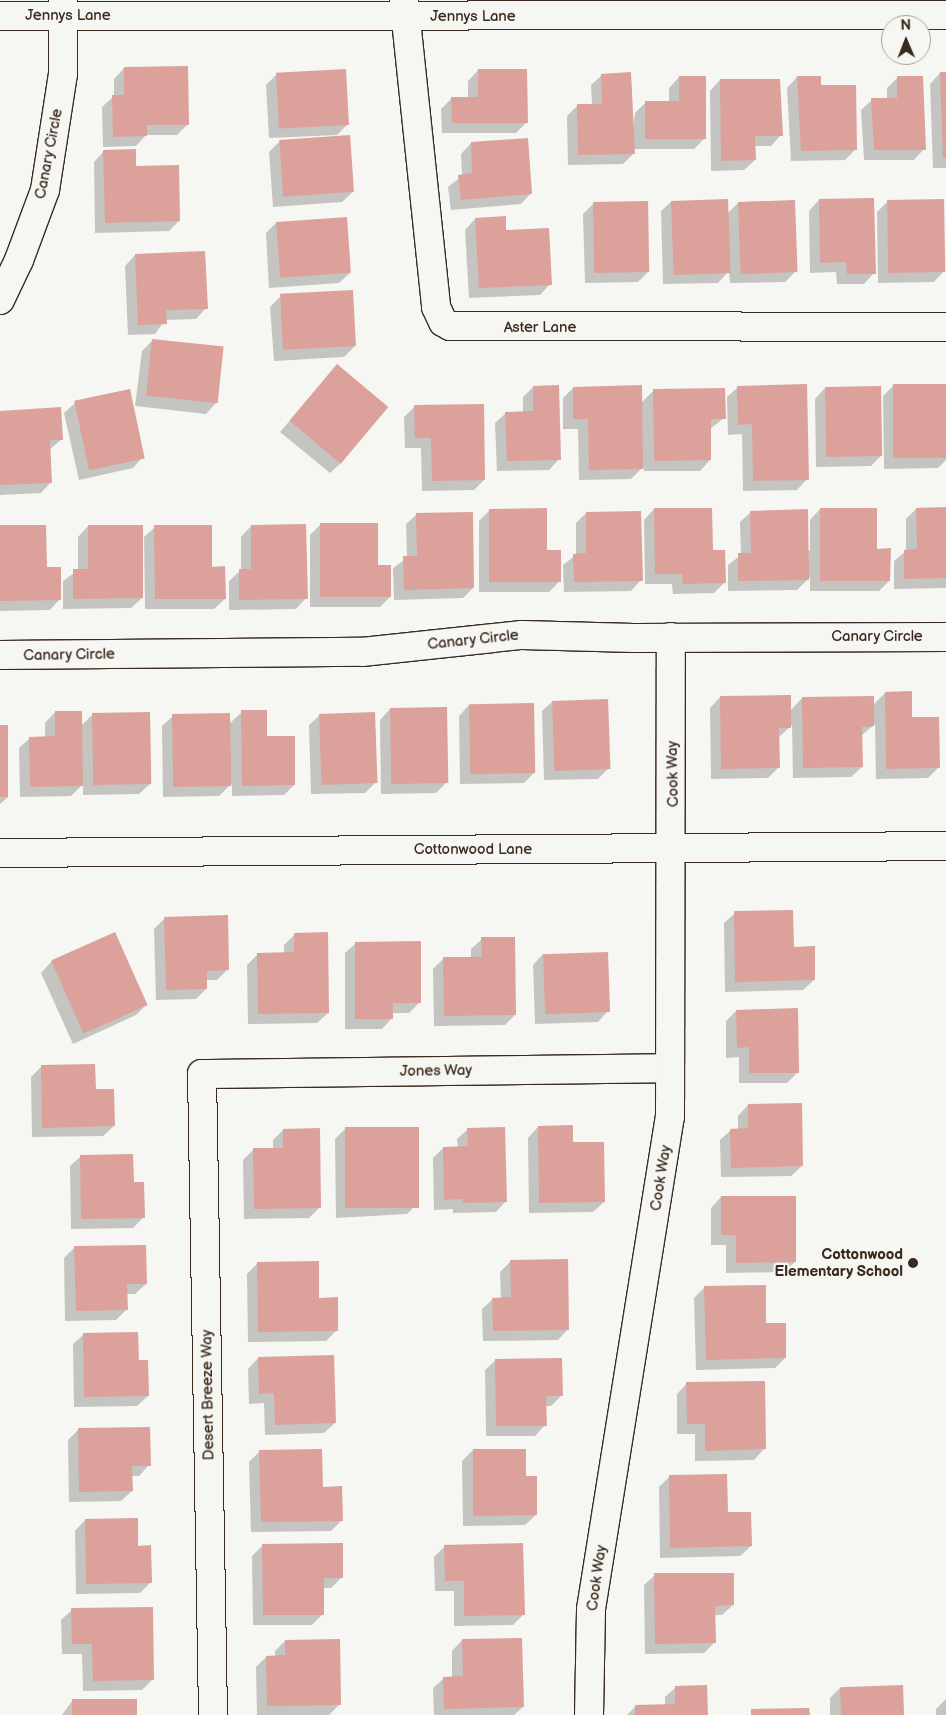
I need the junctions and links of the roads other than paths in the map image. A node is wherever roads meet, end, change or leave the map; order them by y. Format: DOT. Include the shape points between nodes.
graph roads {
  1 [pos="63,8"];
  2 [pos="404,9"];
  3 [pos="946,15"];
  4 [pos="0,16"];
  5 [pos="0,300"];
  6 [pos="946,327"];
  7 [pos="671,637"];
  8 [pos="946,637"];
  9 [pos="0,656"];
  10 [pos="946,846"];
  11 [pos="673,848"];
  12 [pos="0,853"];
  13 [pos="670,1068"];
  14 [pos="202,1074"];
  15 [pos="213,1715"];
  16 [pos="589,1715"];
  1 -- 2 [label="street, Jennys Lane"];
  1 -- 4 [label="street, Jennys Lane"];
  1 -- 5 [label="street, Canary Circle" via="63,74 45,190"];
  2 -- 3 [label="street, Jennys Lane"];
  2 -- 6 [label="street, Aster Lane" via="436,307 443,322 450,326"];
  7 -- 8 [label="street, Canary Circle"];
  7 -- 9 [label="street, Canary Circle" via="522,635 362,652"];
  7 -- 11 [label="street, Cook Way"];
  10 -- 11 [label="street, Cottonwood Lane"];
  11 -- 12 [label="street, Cottonwood Lane"];
  11 -- 13 [label="street, Cook Way"];
  13 -- 14 [label="street, Jones Way"];
  13 -- 16 [label="street, Cook Way" via="670,1116 591,1609"];
  14 -- 15 [label="street, Desert Breeze Way"];
}
